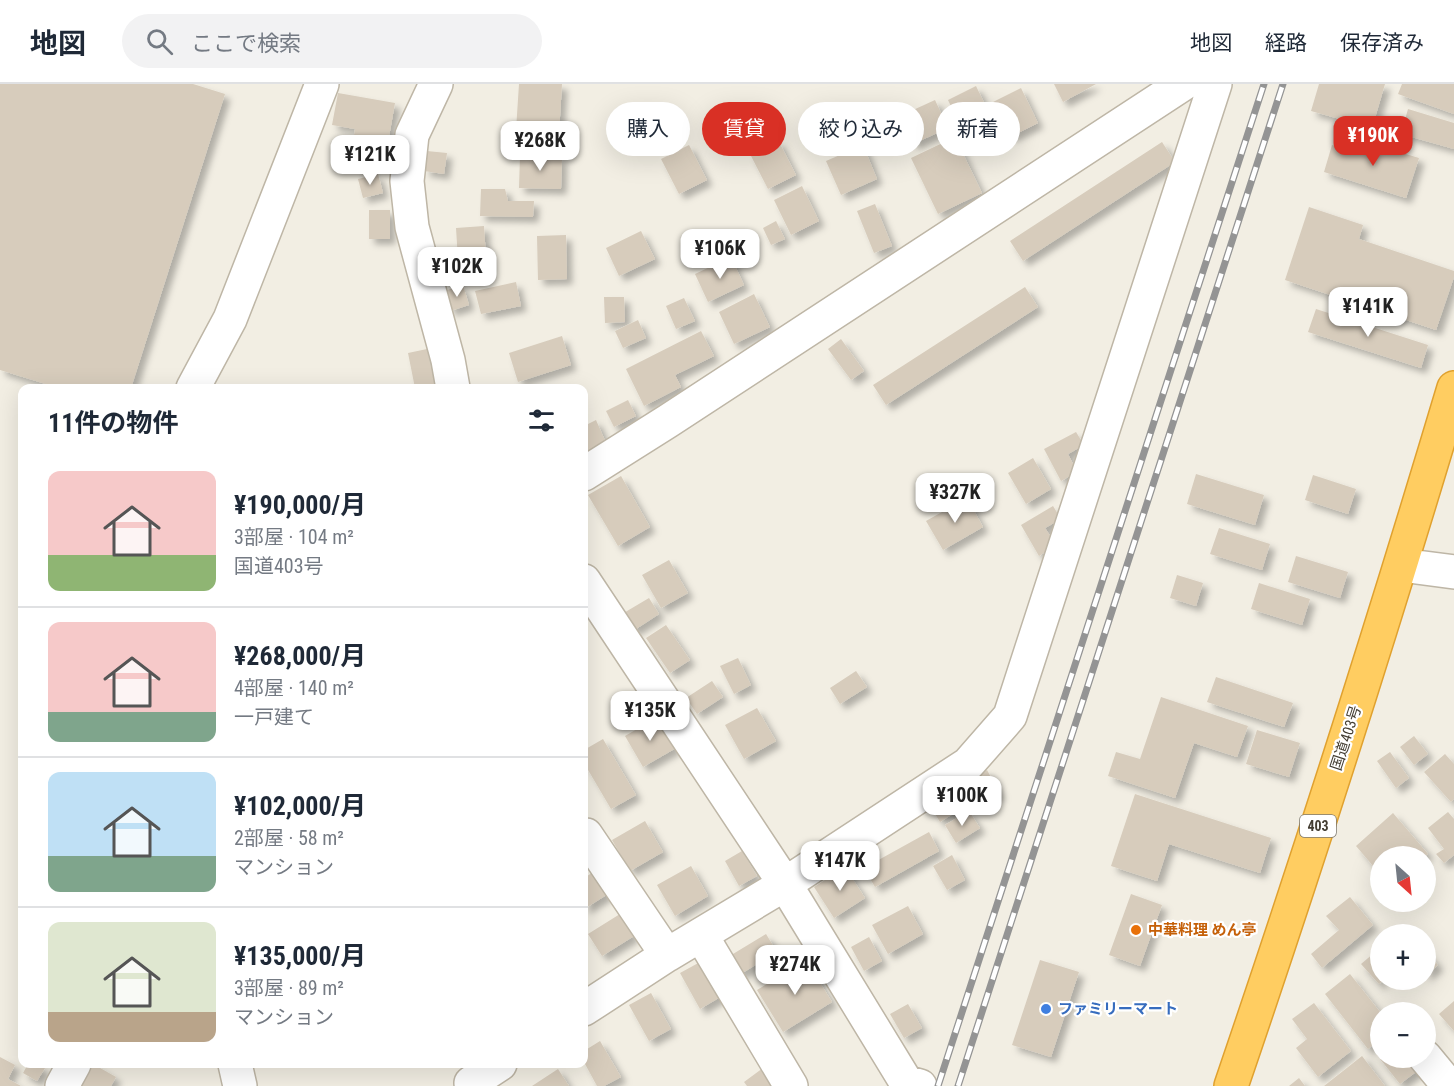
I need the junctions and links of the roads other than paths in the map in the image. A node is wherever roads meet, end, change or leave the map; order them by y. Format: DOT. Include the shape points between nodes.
graph roads {
  1 [pos="322,84"];
  2 [pos="436,84"];
  3 [pos="1183,84"];
  4 [pos="1215,84"];
  5 [pos="195,384"];
  6 [pos="452,384"];
  7 [pos="1454,388"];
  8 [pos="588,471"];
  9 [pos="1401,565"];
  10 [pos="1454,572"];
  11 [pos="588,588"];
  12 [pos="588,838"];
  13 [pos="785,884"];
  14 [pos="701,935"];
  15 [pos="667,955"];
  16 [pos="588,1007"];
  17 [pos="72,1068"];
  18 [pos="236,1068"];
  19 [pos="490,1068"];
  20 [pos="1434,1068"];
  21 [pos="468,1077"];
  22 [pos="909,1085"];
  23 [pos="62,1086"];
  24 [pos="240,1086"];
  25 [pos="791,1086"];
  26 [pos="1231,1086"];
  27 [pos="1449,1086"];
  1 -- 5 [label="street" via="230,319"];
  2 -- 6 [label="street" via="412,135 407,181 412,227"];
  3 -- 8 [label="street"];
  4 -- 13 [label="street" via="1010,716 968,764"];
  7 -- 9 [label="highway, 国道403号 / 403"];
  9 -- 10 [label="street"];
  9 -- 26 [label="highway, 国道403号 / 403" via="1307,863"];
  11 -- 13 [label="street"];
  12 -- 15 [label="street"];
  13 -- 14 [label="street"];
  13 -- 22 [label="street"];
  14 -- 15 [label="street"];
  14 -- 25 [label="street"];
  15 -- 16 [label="street"];
  17 -- 23 [label="street"];
  18 -- 24 [label="street"];
  19 -- 21 [label="street"];
  20 -- 27 [label="street"];
}
